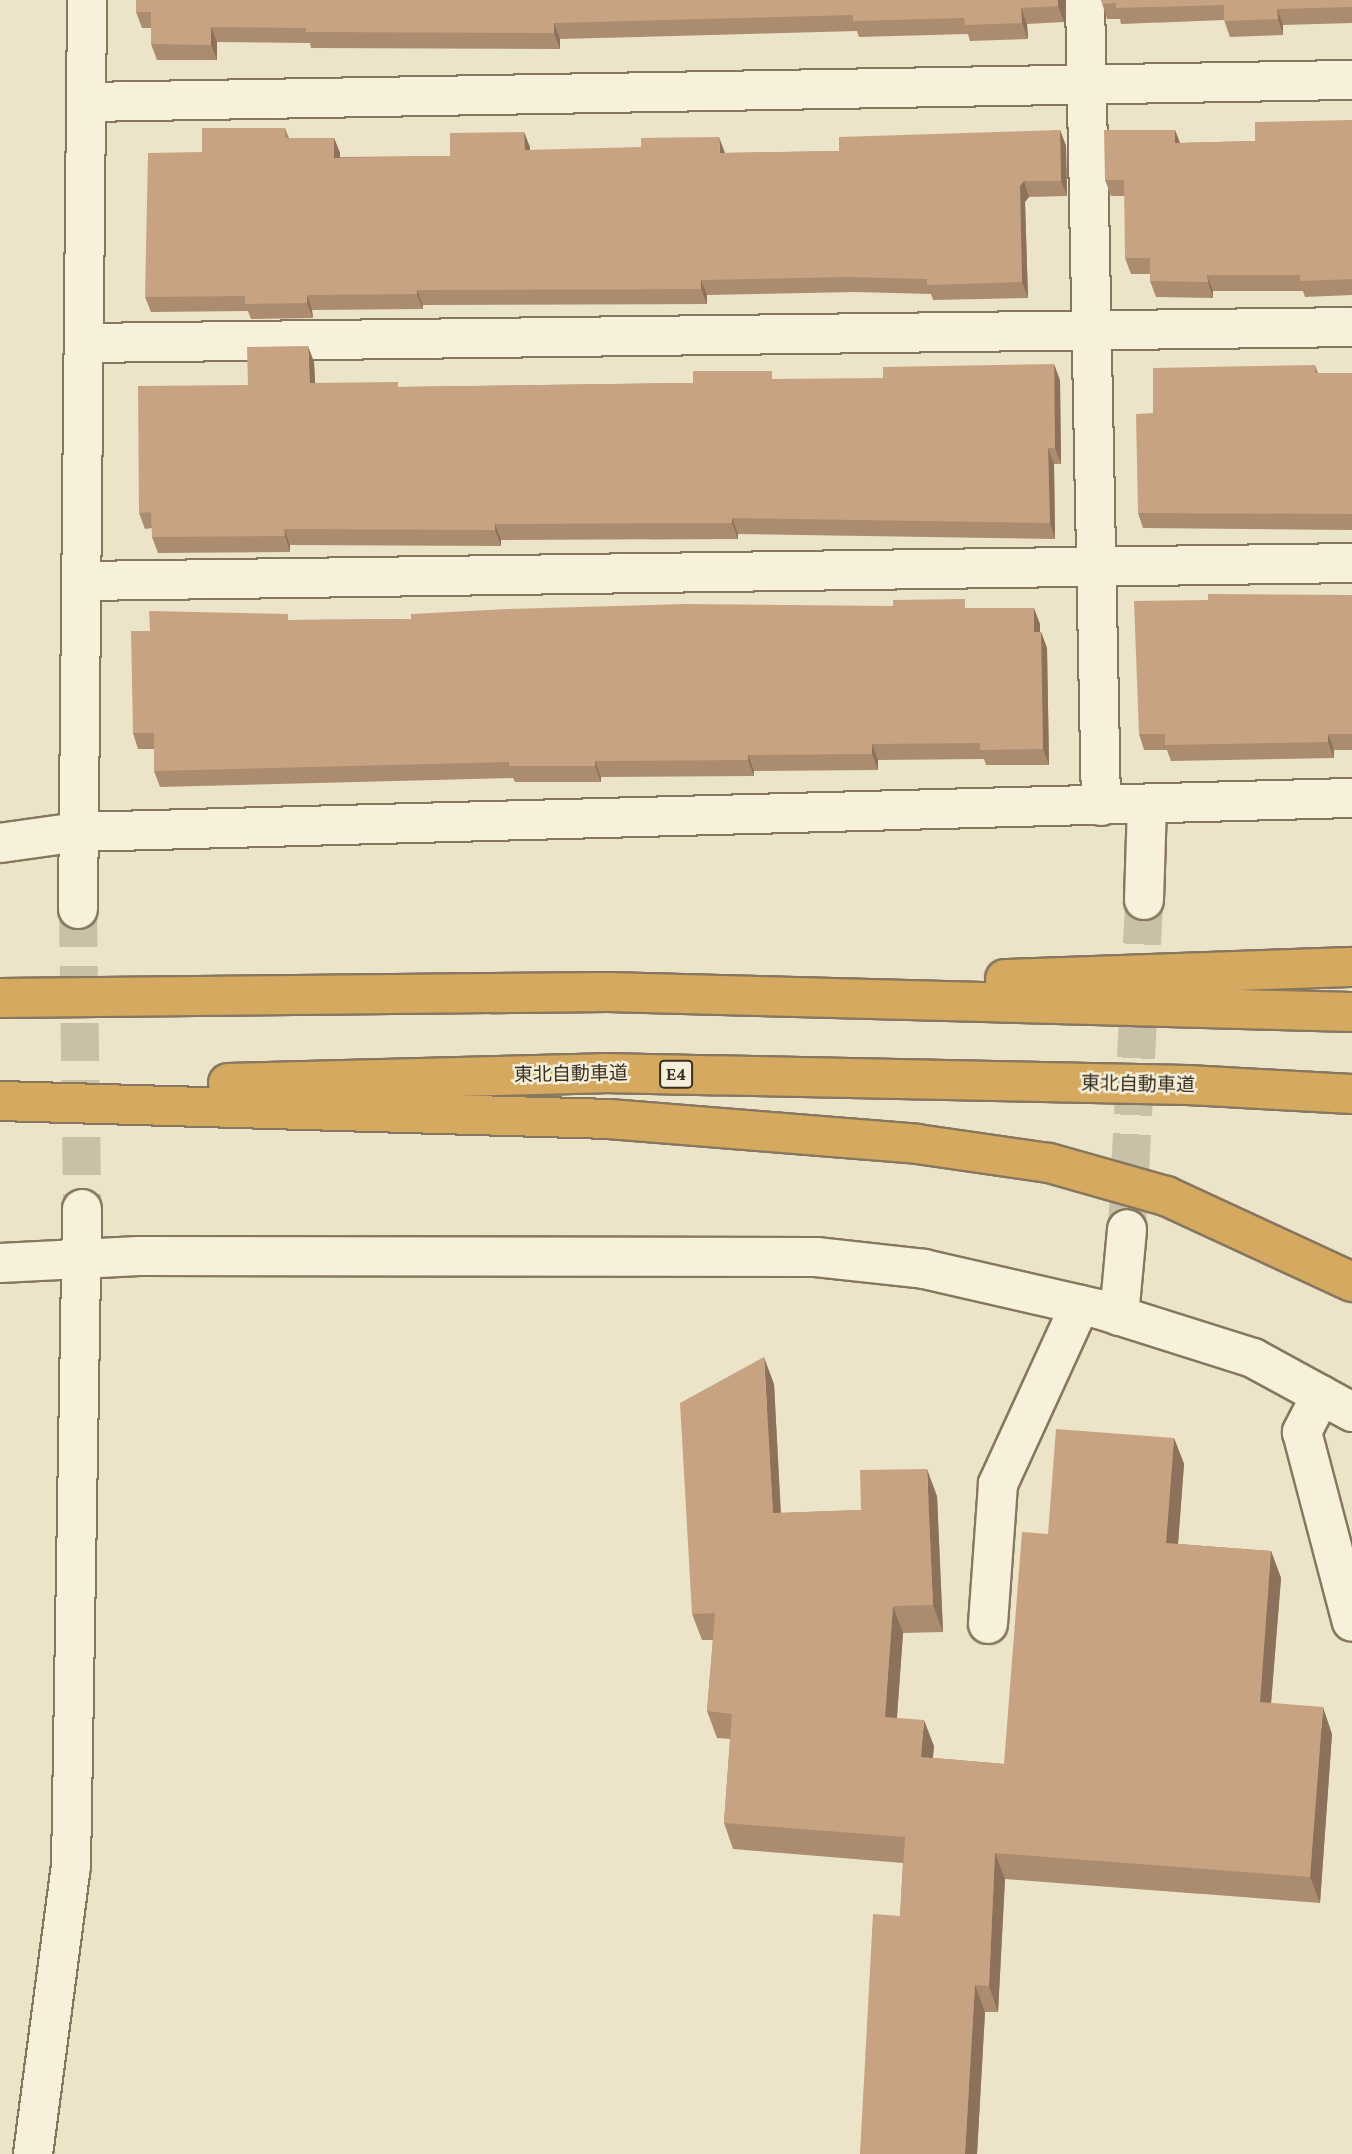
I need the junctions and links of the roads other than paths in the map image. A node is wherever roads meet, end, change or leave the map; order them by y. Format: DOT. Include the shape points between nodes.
graph roads {
  1 [pos="87,0"];
  2 [pos="1085,0"];
  3 [pos="1352,80"];
  4 [pos="1088,85"];
  5 [pos="86,102"];
  6 [pos="1352,327"];
  7 [pos="1092,329"];
  8 [pos="84,343"];
  9 [pos="1352,563"];
  10 [pos="1096,568"];
  11 [pos="82,582"];
  12 [pos="1352,798"];
  13 [pos="1147,804"];
  14 [pos="1101,806"];
  15 [pos="78,832"];
  16 [pos="0,843"];
  17 [pos="1144,900"];
  18 [pos="78,909"];
  19 [pos="1352,967"];
  20 [pos="608,992"];
  21 [pos="0,998"];
  22 [pos="1352,1012"];
  23 [pos="0,1090"];
  24 [pos="1352,1094"];
  25 [pos="0,1101"];
  26 [pos="82,1209"];
  27 [pos="1127,1229"];
  28 [pos="84,1259"];
  29 [pos="0,1263"];
  30 [pos="1352,1282"];
  31 [pos="1080,1305"];
  32 [pos="1119,1316"];
  33 [pos="1337,1404"];
  34 [pos="1352,1622"];
  35 [pos="988,1624"];
  36 [pos="33,2154"];
  1 -- 5 [label="street"];
  2 -- 4 [label="street"];
  3 -- 4 [label="street"];
  4 -- 5 [label="street"];
  4 -- 7 [label="street"];
  5 -- 8 [label="street"];
  6 -- 7 [label="street"];
  7 -- 8 [label="street"];
  7 -- 10 [label="street"];
  8 -- 11 [label="street"];
  9 -- 10 [label="street"];
  10 -- 11 [label="street"];
  10 -- 14 [label="street"];
  11 -- 15 [label="street"];
  12 -- 13 [label="street"];
  13 -- 14 [label="street"];
  13 -- 17 [label="street"];
  14 -- 15 [label="street"];
  15 -- 16 [label="street"];
  15 -- 18 [label="street"];
  19 -- 20 [label="highway"];
  20 -- 21 [label="highway"];
  20 -- 22 [label="highway"];
  23 -- 24 [label="highway, 東北自動車道 / E4" via="603,1073 1187,1085"];
  25 -- 30 [label="highway" via="609,1119 917,1143 1049,1163 1166,1196"];
  26 -- 28 [label="street"];
  27 -- 32 [label="street"];
  28 -- 29 [label="street"];
  28 -- 31 [label="street" via="817,1257 924,1269"];
  28 -- 36 [label="street" via="71,1867"];
  31 -- 32 [label="street"];
  31 -- 35 [label="street" via="998,1485"];
  32 -- 33 [label="street" via="1253,1358"];
  33 -- 34 [label="street" via="1302,1432"];
}
